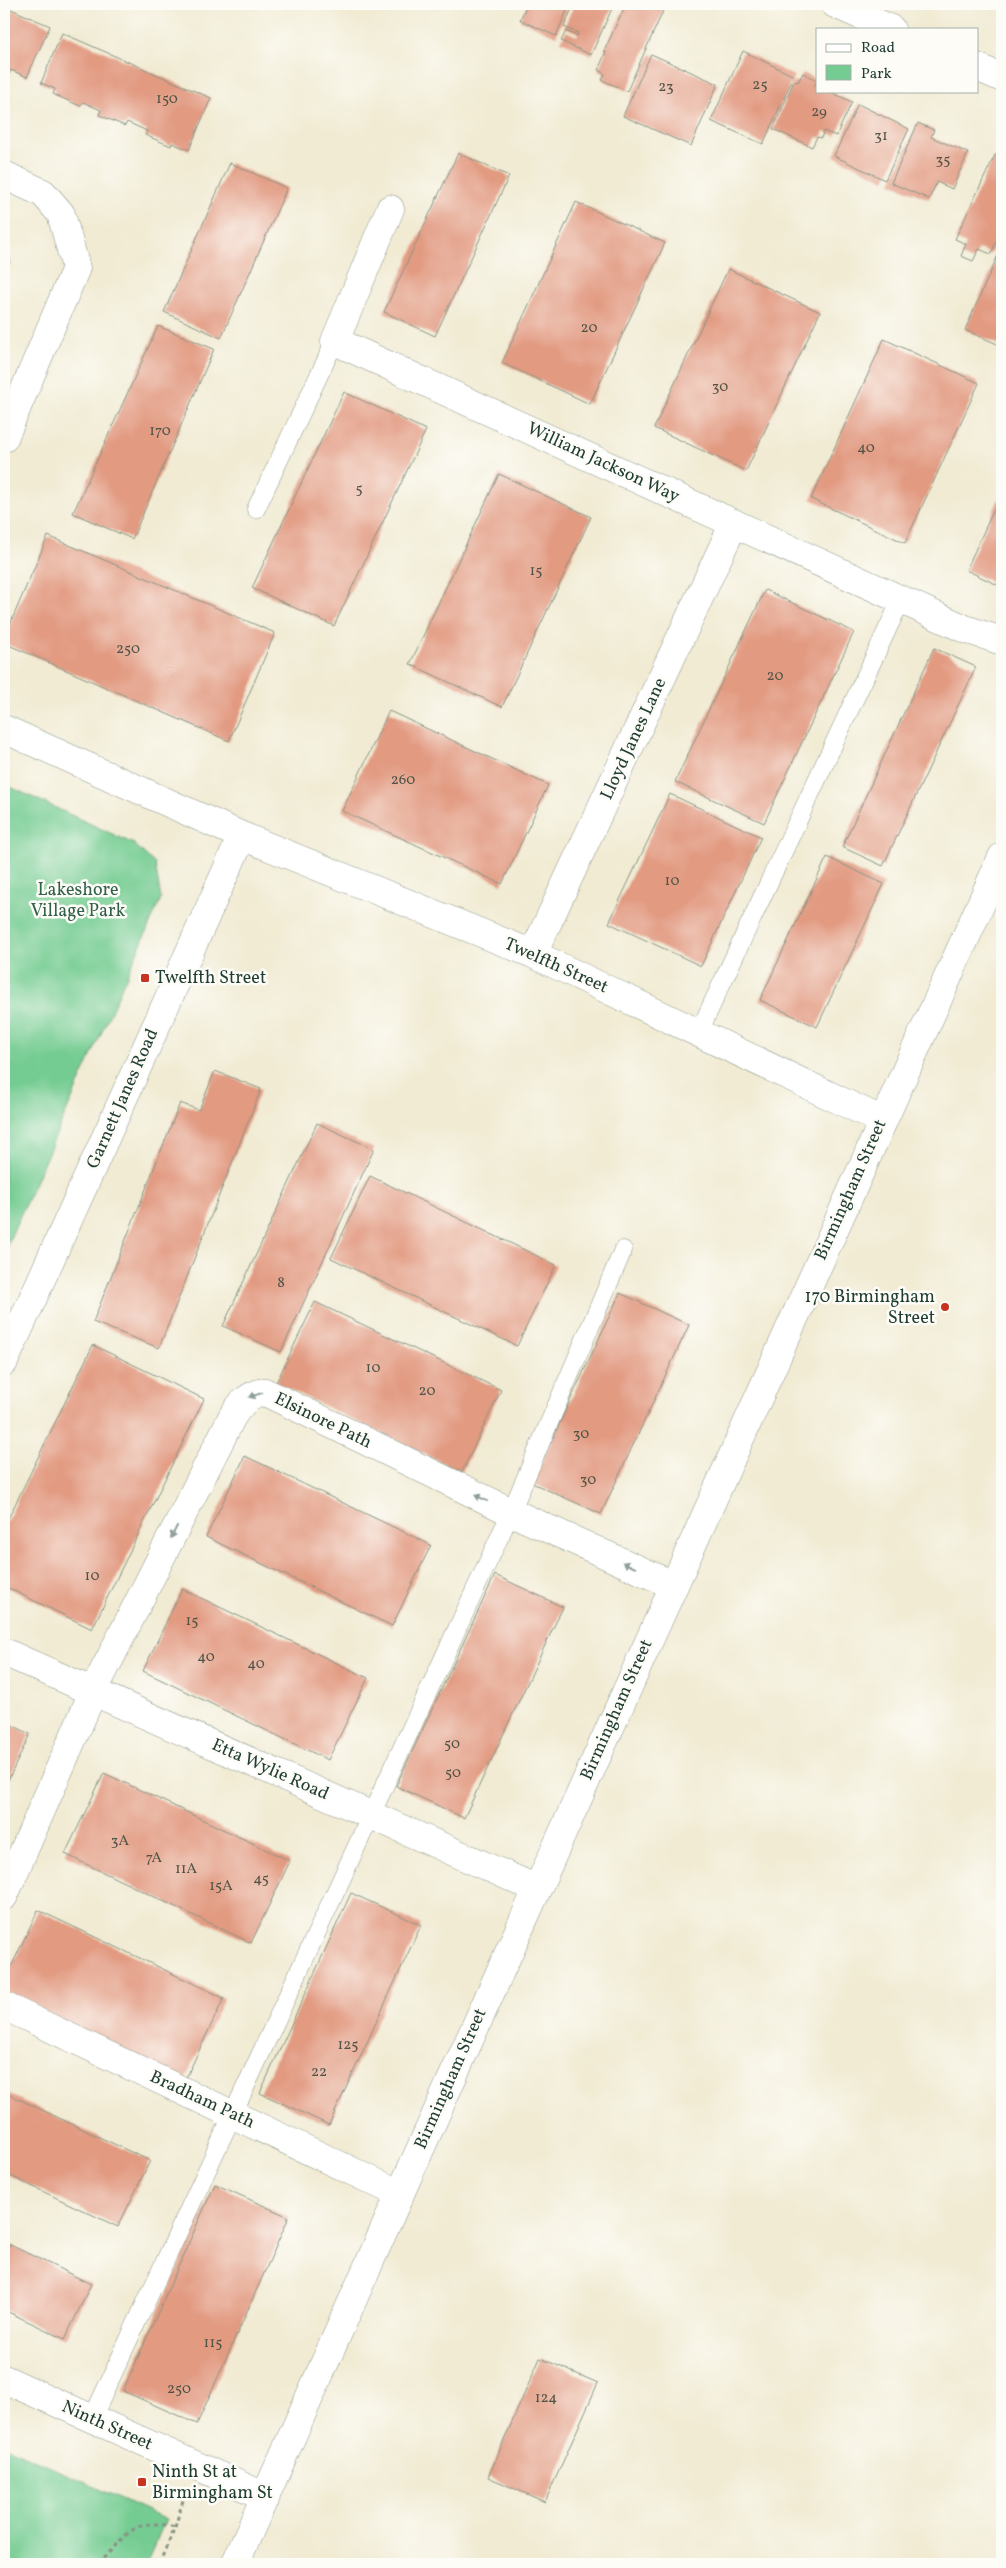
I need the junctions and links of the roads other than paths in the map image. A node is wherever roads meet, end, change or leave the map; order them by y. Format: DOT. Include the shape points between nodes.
graph roads {
  1 [pos="835,4"];
  2 [pos="889,28"];
  3 [pos="978,67"];
  4 [pos="1002,78"];
  5 [pos="4,175"];
  6 [pos="390,209"];
  7 [pos="335,341"];
  8 [pos="4,438"];
  9 [pos="256,509"];
  10 [pos="734,523"];
  11 [pos="902,600"];
  12 [pos="1002,641"];
  13 [pos="4,729"];
  14 [pos="242,836"];
  15 [pos="1002,857"];
  16 [pos="533,954"];
  17 [pos="699,1032"];
  18 [pos="883,1121"];
  19 [pos="623,1250"];
  20 [pos="4,1362"];
  21 [pos="511,1512"];
  22 [pos="673,1585"];
  23 [pos="4,1652"];
  24 [pos="93,1692"];
  25 [pos="372,1816"];
  26 [pos="537,1889"];
  27 [pos="4,1896"];
  28 [pos="4,2006"];
  29 [pos="234,2115"];
  30 [pos="400,2194"];
  31 [pos="4,2379"];
  32 [pos="92,2419"];
  33 [pos="266,2497"];
  34 [pos="235,2564"];
  1 -- 2 [label="street"];
  3 -- 4 [label="street"];
  5 -- 8 [label="street" via="43,193 61,214 76,268"];
  6 -- 7 [label="street"];
  7 -- 9 [label="lane"];
  7 -- 10 [label="street, William Jackson Way"];
  10 -- 11 [label="street, William Jackson Way"];
  10 -- 16 [label="street, Lloyd Janes Lane"];
  11 -- 12 [label="street, William Jackson Way" via="965,629"];
  11 -- 17 [label="lane"];
  13 -- 14 [label="street, Twelfth Street"];
  14 -- 16 [label="street, Twelfth Street"];
  14 -- 20 [label="street, Garnett Janes Road"];
  15 -- 18 [label="street, Birmingham Street"];
  16 -- 17 [label="street, Twelfth Street"];
  17 -- 18 [label="street, Twelfth Street"];
  18 -- 22 [label="street, Birmingham Street"];
  19 -- 21 [label="lane"];
  22 -- 21 [label="street, Elsinore Path, one-way"];
  21 -- 24 [label="street, Elsinore Path, one-way" via="265,1392 257,1393 246,1399 232,1417"];
  21 -- 25 [label="lane"];
  22 -- 26 [label="street, Birmingham Street"];
  23 -- 24 [label="street, Etta Wylie Road"];
  24 -- 25 [label="street, Etta Wylie Road"];
  24 -- 27 [label="street"];
  25 -- 26 [label="street, Etta Wylie Road"];
  25 -- 29 [label="lane"];
  26 -- 30 [label="street, Birmingham Street"];
  28 -- 29 [label="street, Bradham Path"];
  29 -- 30 [label="street, Bradham Path"];
  29 -- 32 [label="lane"];
  30 -- 33 [label="street, Birmingham Street"];
  31 -- 32 [label="street, Ninth Street"];
  32 -- 33 [label="street, Ninth Street"];
  33 -- 34 [label="street, Birmingham Street"];
}
